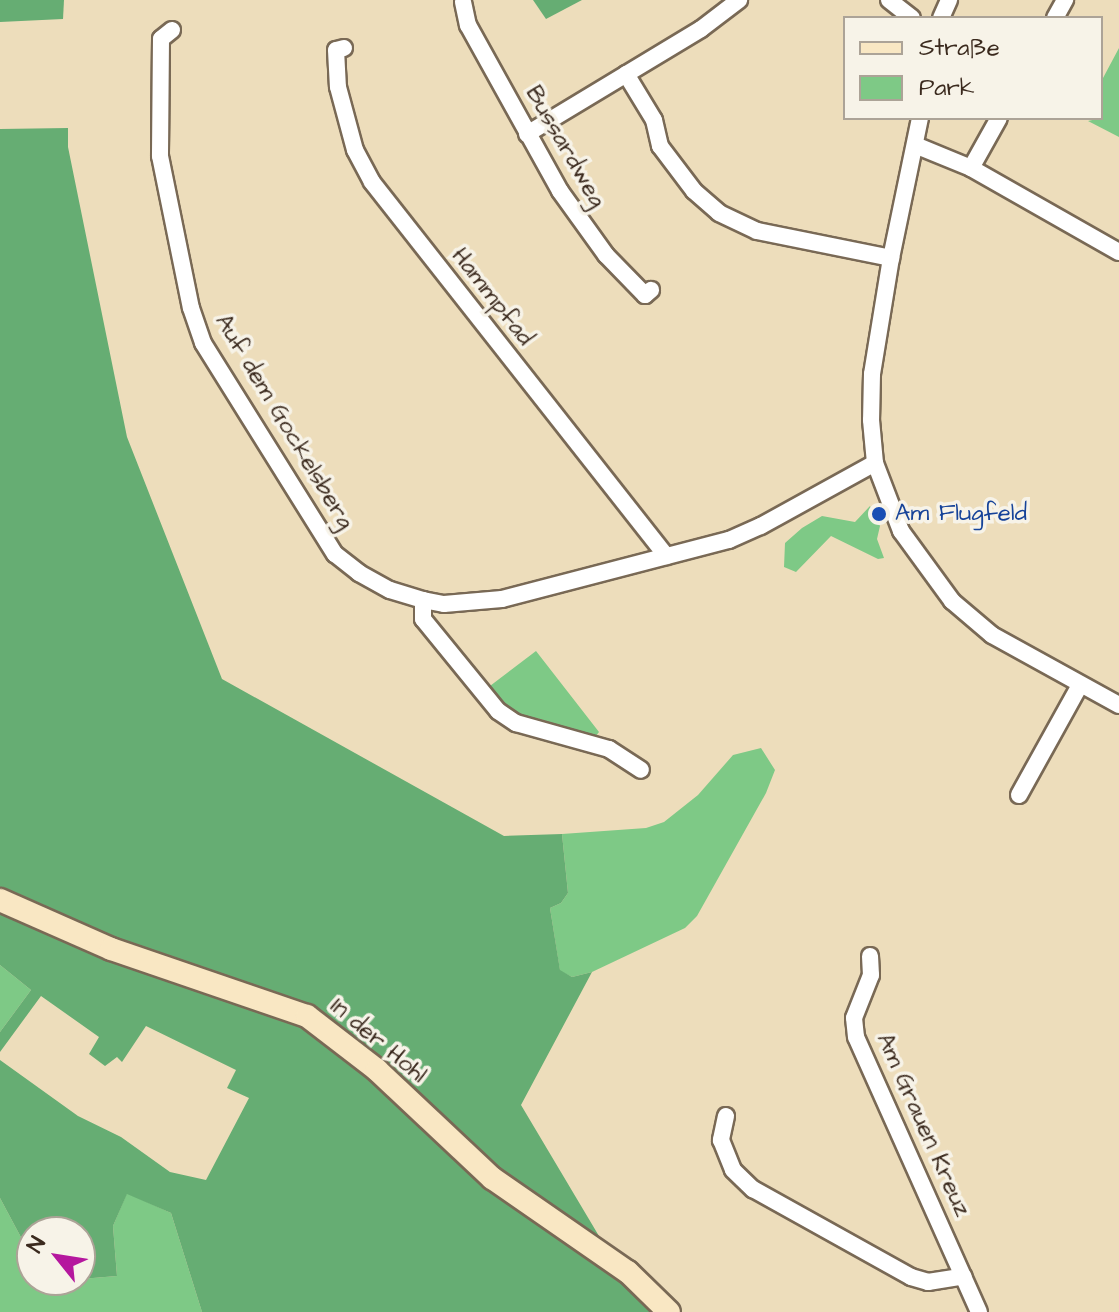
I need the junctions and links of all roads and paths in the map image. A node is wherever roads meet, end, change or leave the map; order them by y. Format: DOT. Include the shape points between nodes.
graph roads {
  1 [pos="739,0"];
  2 [pos="889,0"];
  3 [pos="463,2"];
  4 [pos="909,16"];
  5 [pos="172,30"];
  6 [pos="344,48"];
  7 [pos="626,74"];
  8 [pos="920,120"];
  9 [pos="998,120"];
  10 [pos="527,134"];
  11 [pos="915,145"];
  12 [pos="971,168"];
  13 [pos="1119,252"];
  14 [pos="891,258"];
  15 [pos="651,290"];
  16 [pos="875,463"];
  17 [pos="666,556"];
  18 [pos="423,600"];
  19 [pos="1080,685"];
  20 [pos="1119,705"];
  21 [pos="641,770"];
  22 [pos="1019,795"];
  23 [pos="0,900"];
  24 [pos="870,956"];
  25 [pos="726,1116"];
  26 [pos="964,1276"];
  27 [pos="669,1312"];
  28 [pos="979,1312"];
  1 -- 7 [label="street"];
  2 -- 4 [label="street"];
  3 -- 10 [label="street, Bussardweg" via="468,25"];
  5 -- 18 [label="street, Auf dem Gockelsberg" via="161,39 160,156 203,343 335,554 390,590"];
  6 -- 17 [label="street, Hammpfad" via="336,50 342,109 372,182"];
  7 -- 10 [label="street"];
  7 -- 14 [label="street" via="654,120 660,146 694,191 719,213 757,231"];
  8 -- 11 [label="street"];
  9 -- 12 [label="street"];
  10 -- 15 [label="street, Bussardweg" via="584,227 645,295"];
  11 -- 12 [label="street"];
  11 -- 14 [label="street"];
  12 -- 13 [label="street"];
  14 -- 16 [label="street" via="871,384"];
  16 -- 17 [label="street, Auf dem Gockelsberg" via="761,526"];
  16 -- 19 [label="street" via="901,531 952,601 992,635"];
  17 -- 18 [label="street, Auf dem Gockelsberg" via="502,599 444,604"];
  18 -- 21 [label="street" via="423,619 498,711 516,723 609,749"];
  19 -- 20 [label="street"];
  19 -- 22 [label="street"];
  23 -- 27 [label="street, In der Hohl" via="111,949 307,1016 377,1070 492,1178 606,1255"];
  24 -- 26 [label="street, Am Grauen Kreuz" via="871,975 854,1018 856,1037"];
  25 -- 26 [label="street" via="721,1140 733,1170 753,1189 911,1277 928,1282"];
  26 -- 28 [label="street, Am Grauen Kreuz"];
}
